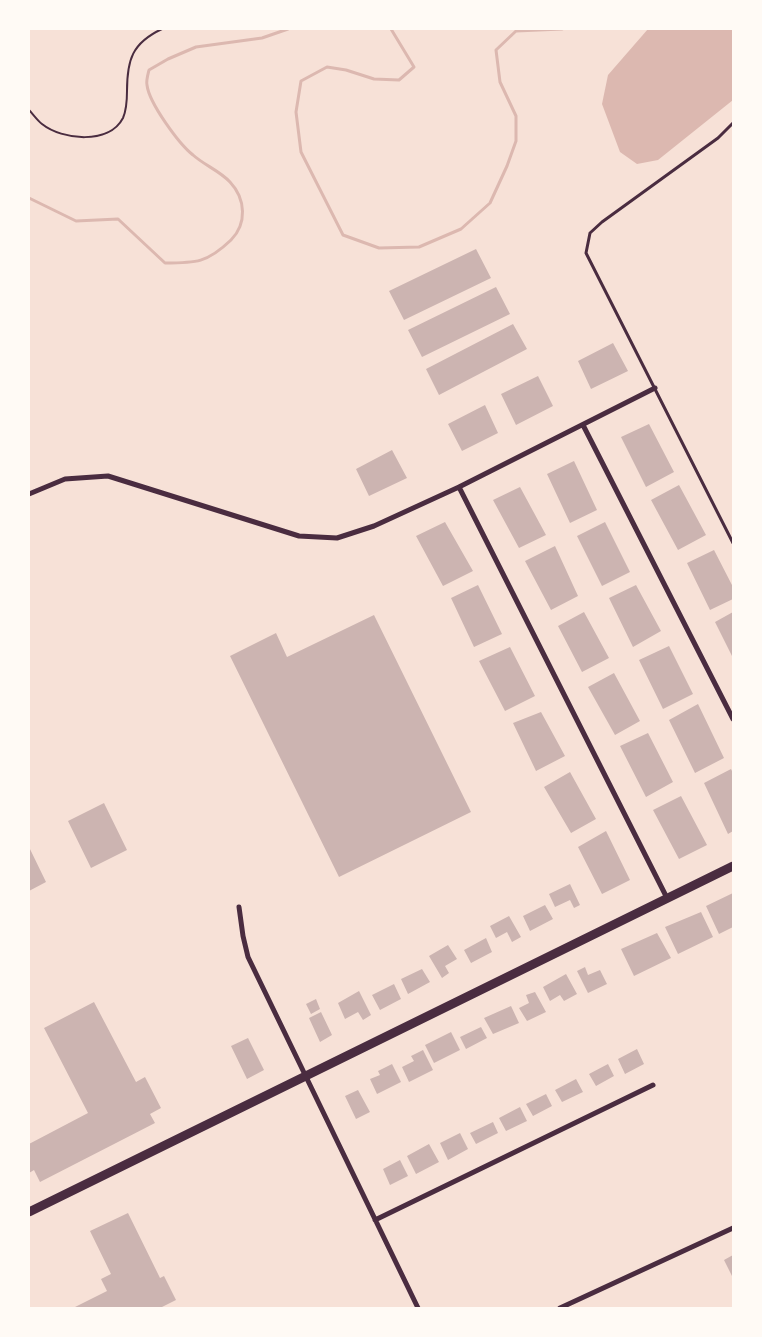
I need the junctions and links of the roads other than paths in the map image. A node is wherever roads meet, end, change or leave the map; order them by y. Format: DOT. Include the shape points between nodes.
graph roads {
  1 [pos="733,123"];
  2 [pos="655,388"];
  3 [pos="583,425"];
  4 [pos="459,487"];
  5 [pos="29,494"];
  6 [pos="733,543"];
  7 [pos="733,719"];
  8 [pos="733,866"];
  9 [pos="667,898"];
  10 [pos="239,907"];
  11 [pos="306,1077"];
  12 [pos="653,1086"];
  13 [pos="29,1212"];
  14 [pos="376,1220"];
  15 [pos="733,1228"];
  16 [pos="418,1308"];
  17 [pos="560,1308"];
  1 -- 2 [label="lane" via="718,138 602,222 590,233 587,242 586,253"];
  2 -- 3 [label="street"];
  2 -- 6 [label="lane"];
  3 -- 4 [label="street"];
  3 -- 7 [label="street"];
  4 -- 5 [label="street" via="374,526 337,538 299,536 108,476 65,479"];
  4 -- 9 [label="street"];
  8 -- 9 [label="street"];
  9 -- 11 [label="street"];
  10 -- 11 [label="street" via="248,957"];
  11 -- 13 [label="street"];
  11 -- 14 [label="street"];
  12 -- 14 [label="street"];
  14 -- 16 [label="street"];
  15 -- 17 [label="street"];
}
